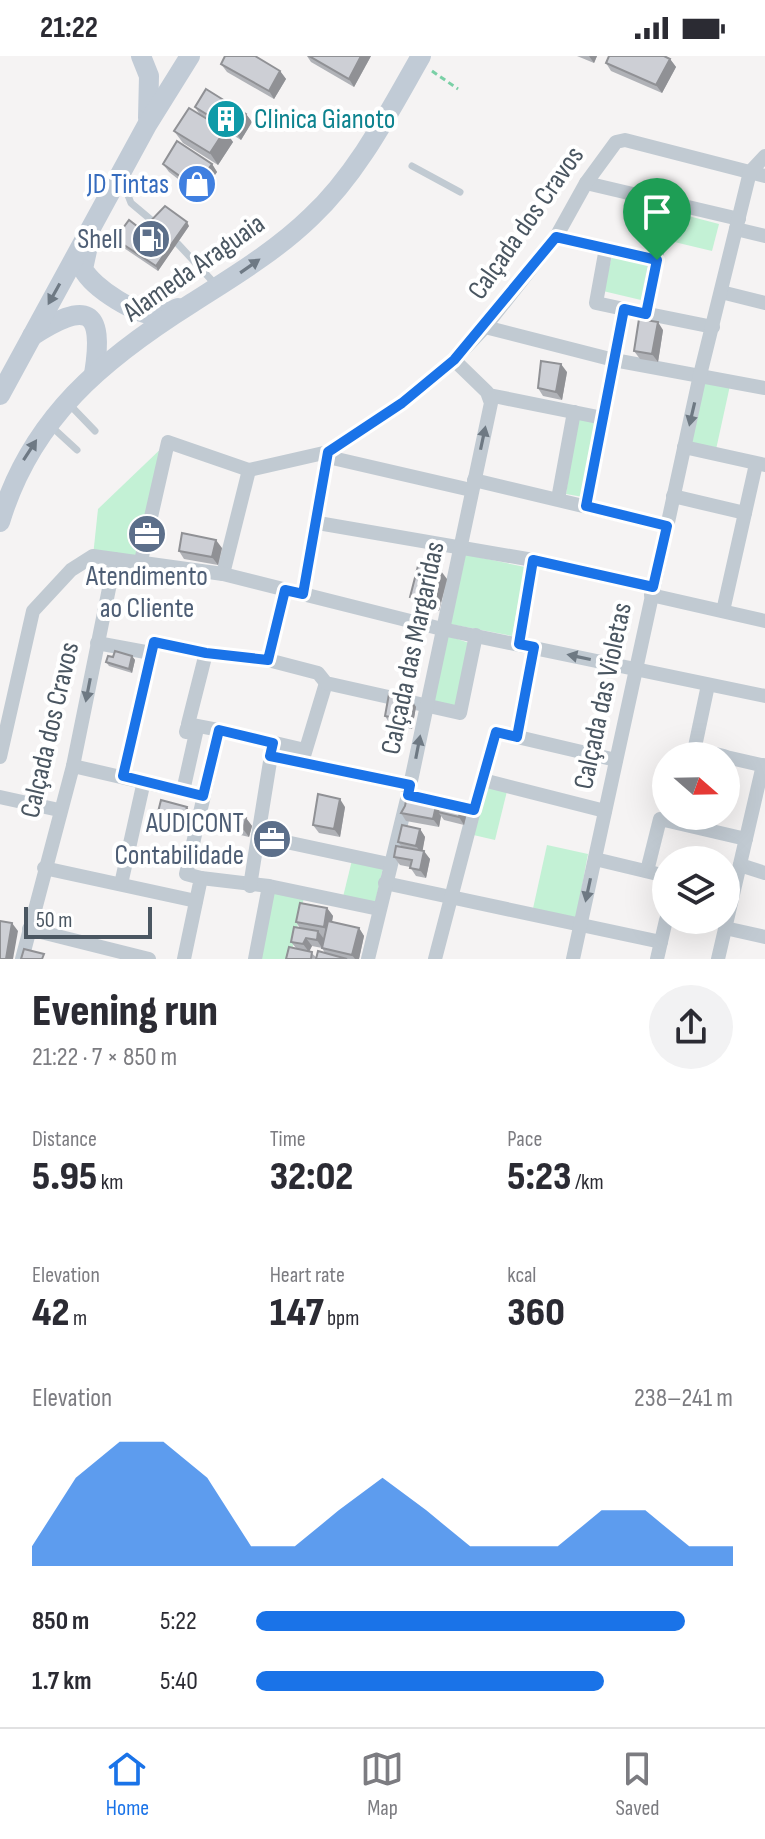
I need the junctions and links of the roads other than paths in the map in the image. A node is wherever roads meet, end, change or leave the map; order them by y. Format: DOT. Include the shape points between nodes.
graph roads {
  1 [pos="141,56"];
  2 [pos="190,56"];
  3 [pos="427,64"];
  4 [pos="147,125"];
  5 [pos="765,156"];
  6 [pos="412,166"];
  7 [pos="750,172"];
  8 [pos="765,176"];
  9 [pos="121,178"];
  10 [pos="586,183"];
  11 [pos="460,192"];
  12 [pos="666,203"];
  13 [pos="93,223"];
  14 [pos="156,224"];
  15 [pos="738,224"];
  16 [pos="765,236"];
  17 [pos="556,237"];
  18 [pos="178,244"];
  19 [pos="606,248"];
  20 [pos="657,260"];
  21 [pos="219,287"];
  22 [pos="721,292"];
  23 [pos="192,303"];
  24 [pos="765,303"];
  25 [pos="624,309"];
  26 [pos="646,314"];
  27 [pos="485,327"];
  28 [pos="713,327"];
  29 [pos="30,337"];
  30 [pos="454,360"];
  31 [pos="614,360"];
  32 [pos="94,374"];
  33 [pos="700,375"];
  34 [pos="765,388"];
  35 [pos="0,395"];
  36 [pos="489,395"];
  37 [pos="68,402"];
  38 [pos="574,412"];
  39 [pos="603,418"];
  40 [pos="48,423"];
  41 [pos="95,431"];
  42 [pos="684,447"];
  43 [pos="77,450"];
  44 [pos="328,454"];
  45 [pos="761,465"];
  46 [pos="249,470"];
  47 [pos="472,485"];
  48 [pos="673,496"];
  49 [pos="558,499"];
  50 [pos="586,506"];
  51 [pos="745,513"];
  52 [pos="0,522"];
  53 [pos="318,523"];
  54 [pos="667,526"];
  55 [pos="462,550"];
  56 [pos="115,559"];
  57 [pos="533,560"];
  58 [pos="141,561"];
  59 [pos="223,574"];
  60 [pos="285,590"];
  61 [pos="652,591"];
  62 [pos="303,594"];
  63 [pos="723,611"];
  64 [pos="765,621"];
  65 [pos="442,629"];
  66 [pos="476,635"];
  67 [pos="97,643"];
  68 [pos="519,644"];
  69 [pos="152,647"];
  70 [pos="534,647"];
  71 [pos="206,653"];
  72 [pos="268,660"];
  73 [pos="635,670"];
  74 [pos="326,683"];
  75 [pos="708,685"];
  76 [pos="765,696"];
  77 [pos="426,705"];
  78 [pos="188,724"];
  79 [pos="219,730"];
  80 [pos="517,737"];
  81 [pos="696,742"];
  82 [pos="272,750"];
  83 [pos="0,757"];
  84 [pos="304,757"];
  85 [pos="740,759"];
  86 [pos="616,760"];
  87 [pos="764,765"];
  88 [pos="73,766"];
  89 [pos="123,776"];
  90 [pos="483,780"];
  91 [pos="144,781"];
  92 [pos="183,791"];
  93 [pos="418,795"];
  94 [pos="203,796"];
  95 [pos="0,797"];
  96 [pos="59,810"];
  97 [pos="474,810"];
  98 [pos="605,811"];
  99 [pos="657,830"];
  100 [pos="715,830"];
  101 [pos="258,836"];
  102 [pos="746,839"];
  103 [pos="595,859"];
  104 [pos="384,863"];
  105 [pos="740,865"];
  106 [pos="44,868"];
  107 [pos="647,871"];
  108 [pos="652,872"];
  109 [pos="765,873"];
  110 [pos="201,878"];
  111 [pos="385,883"];
  112 [pos="121,884"];
  113 [pos="250,886"];
  114 [pos="269,886"];
  115 [pos="454,897"];
  116 [pos="196,901"];
  117 [pos="374,908"];
  118 [pos="580,925"];
  119 [pos="29,929"];
  120 [pos="740,931"];
  121 [pos="663,934"];
  122 [pos="724,934"];
  123 [pos="765,937"];
  124 [pos="661,942"];
  125 [pos="22,959"];
  126 [pos="149,959"];
  127 [pos="184,959"];
  128 [pos="255,959"];
  129 [pos="368,959"];
  130 [pos="435,959"];
  131 [pos="573,959"];
  132 [pos="657,959"];
  133 [pos="718,959"];
  1 -- 4 [label="main road" via="151,91"];
  2 -- 4 [label="main road"];
  21 -- 3 [label="main road, Alameda Araguaia, one-way" via="293,233 341,185"];
  4 -- 9 [label="main road"];
  5 -- 7 [label="street, Calçada das Violetas"];
  6 -- 11 [label="lane"];
  7 -- 8 [label="street"];
  7 -- 10 [label="street, Calçada dos Cravos" via="625,140 616,142"];
  7 -- 15 [label="street, Calçada das Violetas"];
  9 -- 13 [label="main road"];
  9 -- 14 [label="lane" via="131,203"];
  10 -- 12 [label="street"];
  10 -- 17 [label="street, Calçada dos Cravos"];
  12 -- 15 [label="street"];
  12 -- 20 [label="street"];
  13 -- 23 [label="main road" via="83,269 89,281 146,313 160,315"];
  13 -- 29 [label="main road, one-way"];
  15 -- 16 [label="street"];
  15 -- 22 [label="street, Calçada das Violetas"];
  17 -- 19 [label="street"];
  17 -- 27 [label="street, Calçada dos Cravos"];
  18 -- 21 [label="lane"];
  19 -- 20 [label="street"];
  19 -- 25 [label="street" via="596,303"];
  20 -- 26 [label="street"];
  21 -- 23 [label="main road, Alameda Araguaia"];
  22 -- 24 [label="street"];
  22 -- 28 [label="street, Calçada das Violetas"];
  23 -- 32 [label="main road, Alameda Araguaia"];
  25 -- 26 [label="street"];
  25 -- 31 [label="street"];
  26 -- 28 [label="street"];
  27 -- 30 [label="street, Calçada dos Cravos"];
  27 -- 31 [label="street"];
  28 -- 33 [label="street, Calçada das Violetas"];
  29 -- 32 [label="main road" via="67,315 86,316 99,338"];
  29 -- 35 [label="main road"];
  30 -- 36 [label="street"];
  30 -- 44 [label="street, Calçada dos Cravos"];
  31 -- 33 [label="street"];
  31 -- 39 [label="street"];
  32 -- 37 [label="main road, Alameda Araguaia"];
  33 -- 34 [label="street"];
  33 -- 42 [label="street, Calçada das Violetas, one-way"];
  36 -- 38 [label="street"];
  47 -- 36 [label="street, Calçada das Margaridas, one-way"];
  37 -- 40 [label="main road, Alameda Araguaia"];
  37 -- 41 [label="lane"];
  38 -- 39 [label="street"];
  38 -- 49 [label="street"];
  39 -- 50 [label="street"];
  40 -- 43 [label="lane"];
  52 -- 40 [label="main road, Alameda Araguaia, one-way" via="23,459"];
  42 -- 45 [label="street"];
  42 -- 48 [label="street, Calçada das Violetas"];
  44 -- 46 [label="street, Calçada dos Cravos"];
  44 -- 47 [label="street"];
  44 -- 53 [label="street"];
  45 -- 51 [label="street"];
  46 -- 58 [label="street" via="168,442"];
  46 -- 59 [label="street"];
  47 -- 49 [label="street"];
  47 -- 55 [label="street, Calçada das Margaridas"];
  48 -- 51 [label="street"];
  48 -- 54 [label="street, Calçada das Violetas"];
  49 -- 50 [label="street"];
  50 -- 54 [label="street"];
  51 -- 63 [label="street"];
  53 -- 55 [label="street"];
  53 -- 62 [label="street"];
  54 -- 61 [label="street, Calçada das Violetas"];
  55 -- 57 [label="street"];
  55 -- 65 [label="street, Calçada das Margaridas"];
  56 -- 58 [label="street"];
  56 -- 67 [label="street, Calçada dos Cravos"];
  56 -- 83 [label="street" via="93,556 81,562 33,611"];
  57 -- 61 [label="street"];
  57 -- 68 [label="street"];
  58 -- 59 [label="street"];
  59 -- 60 [label="street"];
  60 -- 62 [label="street"];
  60 -- 72 [label="street"];
  61 -- 63 [label="street"];
  61 -- 73 [label="street, Calçada das Violetas"];
  62 -- 65 [label="street"];
  63 -- 64 [label="street"];
  65 -- 66 [label="street"];
  65 -- 77 [label="street, Calçada das Margaridas"];
  66 -- 68 [label="street"];
  66 -- 77 [label="street" via="460,713"];
  67 -- 69 [label="street"];
  67 -- 88 [label="street, Calçada dos Cravos, one-way"];
  68 -- 70 [label="street"];
  69 -- 71 [label="street"];
  69 -- 89 [label="street"];
  73 -- 70 [label="street, one-way"];
  70 -- 80 [label="street"];
  71 -- 72 [label="street"];
  71 -- 78 [label="street"];
  72 -- 74 [label="street" via="318,673"];
  73 -- 75 [label="street"];
  73 -- 86 [label="street, Calçada das Violetas"];
  74 -- 77 [label="street"];
  74 -- 84 [label="street"];
  75 -- 76 [label="street"];
  75 -- 81 [label="street"];
  93 -- 77 [label="street, Calçada das Margaridas, one-way"];
  78 -- 79 [label="street"];
  78 -- 92 [label="street" via="186,732 196,733"];
  79 -- 82 [label="street"];
  79 -- 94 [label="street"];
  80 -- 86 [label="street"];
  80 -- 90 [label="street" via="496,732"];
  82 -- 84 [label="street"];
  82 -- 101 [label="street"];
  84 -- 93 [label="street"];
  85 -- 87 [label="street"];
  86 -- 98 [label="street, Calçada das Violetas"];
  87 -- 102 [label="street"];
  88 -- 89 [label="street"];
  88 -- 96 [label="street, Calçada dos Cravos"];
  89 -- 91 [label="street"];
  90 -- 97 [label="street"];
  90 -- 98 [label="street"];
  91 -- 92 [label="street"];
  91 -- 112 [label="street"];
  92 -- 94 [label="street"];
  93 -- 97 [label="street"];
  93 -- 111 [label="street, Calçada das Margaridas"];
  94 -- 110 [label="street" via="186,874"];
  95 -- 96 [label="street"];
  96 -- 106 [label="street, Calçada dos Cravos"];
  97 -- 115 [label="street"];
  98 -- 103 [label="street, Calçada das Violetas"];
  99 -- 107 [label="street"];
  100 -- 102 [label="street"];
  101 -- 104 [label="street"];
  101 -- 113 [label="street"];
  102 -- 105 [label="street"];
  103 -- 107 [label="street"];
  103 -- 118 [label="street, Calçada das Violetas, one-way"];
  105 -- 109 [label="street"];
  106 -- 112 [label="street"];
  106 -- 119 [label="street, Calçada dos Cravos"];
  107 -- 108 [label="street"];
  110 -- 113 [label="street"];
  110 -- 116 [label="street"];
  111 -- 115 [label="street"];
  111 -- 129 [label="street, Calçada das Margaridas"];
  112 -- 116 [label="street"];
  113 -- 114 [label="street"];
  114 -- 117 [label="street"];
  114 -- 128 [label="street"];
  115 -- 118 [label="street"];
  115 -- 130 [label="street"];
  116 -- 127 [label="street"];
  118 -- 124 [label="street"];
  118 -- 131 [label="street"];
  119 -- 125 [label="street, Calçada dos Cravos"];
  119 -- 126 [label="street"];
  120 -- 123 [label="street"];
  121 -- 124 [label="street"];
  122 -- 133 [label="street"];
  124 -- 132 [label="street"];
}
